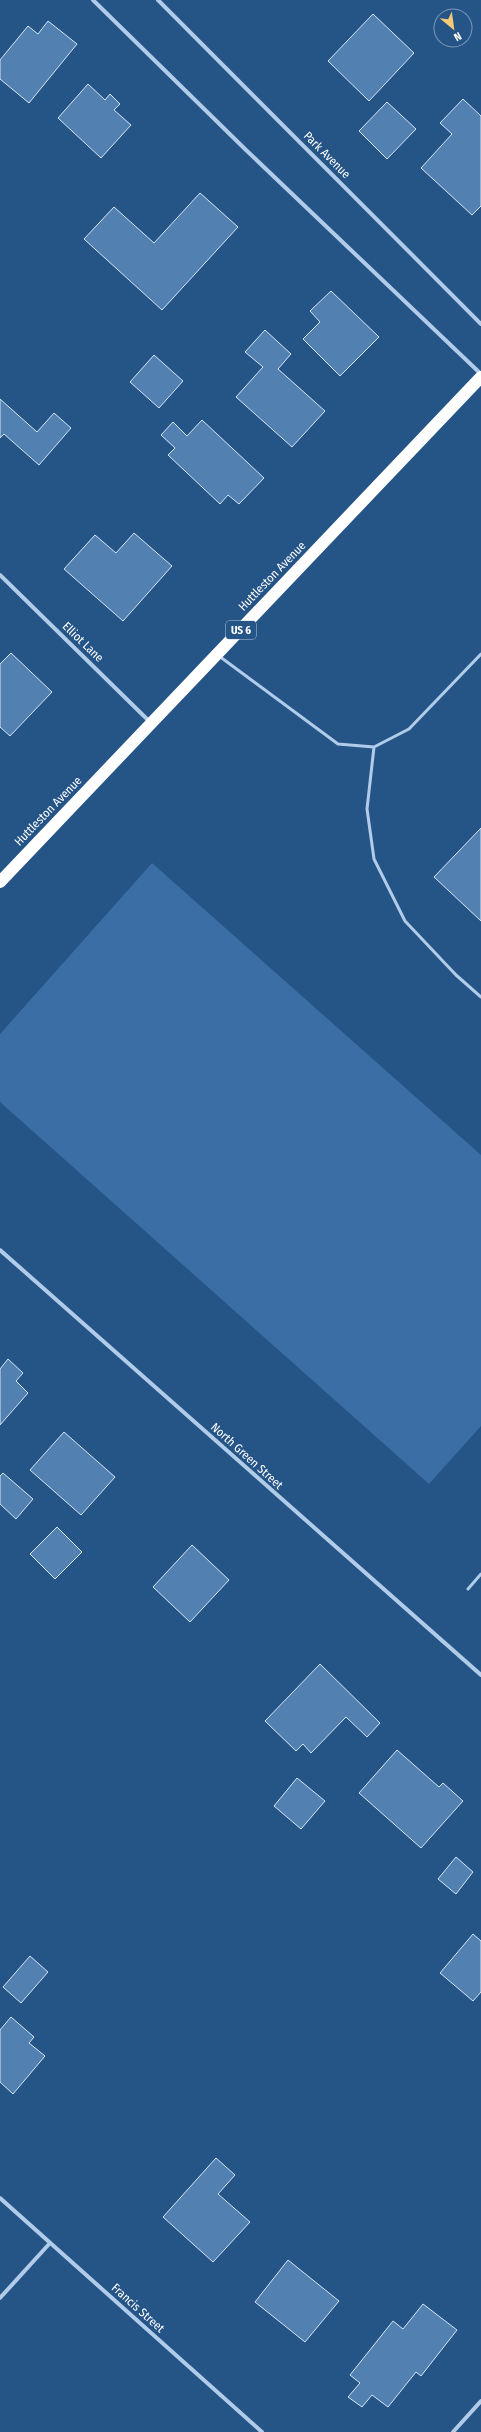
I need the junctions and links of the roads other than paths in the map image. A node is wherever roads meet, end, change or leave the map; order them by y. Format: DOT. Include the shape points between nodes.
graph roads {
  1 [pos="93,0"];
  2 [pos="158,0"];
  3 [pos="481,324"];
  4 [pos="481,374"];
  5 [pos="481,377"];
  6 [pos="0,575"];
  7 [pos="217,654"];
  8 [pos="481,654"];
  9 [pos="151,723"];
  10 [pos="374,747"];
  11 [pos="0,882"];
  12 [pos="481,997"];
  13 [pos="0,1250"];
  14 [pos="481,1574"];
  15 [pos="468,1589"];
  16 [pos="481,1675"];
  17 [pos="0,2198"];
  18 [pos="50,2243"];
  19 [pos="0,2298"];
  20 [pos="481,2401"];
  21 [pos="262,2432"];
  22 [pos="454,2432"];
  1 -- 4 [label="street"];
  2 -- 3 [label="street, Park Avenue"];
  5 -- 7 [label="highway, Huttleston Avenue / US 6"];
  6 -- 9 [label="street, Elliot Lane"];
  7 -- 9 [label="highway, Huttleston Avenue / US 6"];
  7 -- 10 [label="lane" via="338,744"];
  8 -- 10 [label="lane" via="409,729"];
  9 -- 11 [label="highway, Huttleston Avenue / US 6"];
  10 -- 12 [label="lane" via="367,809 374,859 405,921 456,975"];
  13 -- 16 [label="street, North Green Street"];
  14 -- 15 [label="lane"];
  17 -- 18 [label="street, Francis Street"];
  18 -- 19 [label="street"];
  18 -- 21 [label="street, Francis Street"];
  20 -- 22 [label="street"];
}
